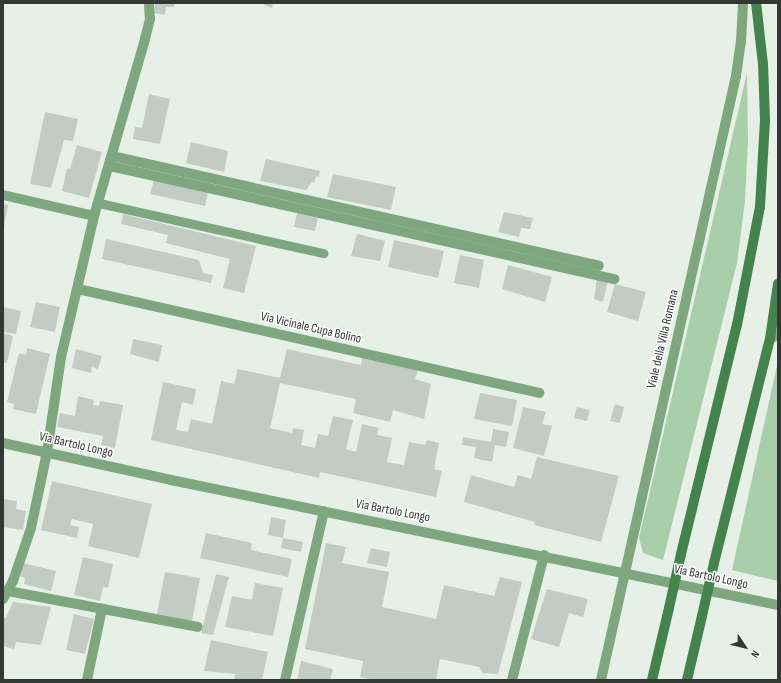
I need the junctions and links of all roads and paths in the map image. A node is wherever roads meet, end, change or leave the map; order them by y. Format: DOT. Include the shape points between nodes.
graph roads {
  1 [pos="149,3"];
  2 [pos="743,3"];
  3 [pos="756,3"];
  4 [pos="111,161"];
  5 [pos="3,195"];
  6 [pos="99,203"];
  7 [pos="94,216"];
  8 [pos="323,254"];
  9 [pos="599,266"];
  10 [pos="614,279"];
  11 [pos="778,284"];
  12 [pos="78,290"];
  13 [pos="774,336"];
  14 [pos="539,392"];
  15 [pos="3,443"];
  16 [pos="47,452"];
  17 [pos="324,511"];
  18 [pos="544,555"];
  19 [pos="624,571"];
  20 [pos="6,595"];
  21 [pos="778,605"];
  22 [pos="102,609"];
  23 [pos="198,627"];
  24 [pos="87,680"];
  25 [pos="285,680"];
  26 [pos="512,680"];
  27 [pos="601,680"];
  28 [pos="652,680"];
  29 [pos="686,680"];
  1 -- 4 [label="street" via="146,33"];
  2 -- 19 [label="street, Viale della Villa Romana" via="742,42 736,76"];
  3 -- 28 [label="main road, bridge" via="763,64 765,120 760,207 737,325"];
  4 -- 6 [label="street"];
  4 -- 9 [label="street"];
  4 -- 10 [label="street"];
  5 -- 7 [label="street"];
  6 -- 7 [label="street"];
  6 -- 8 [label="lane"];
  7 -- 12 [label="street"];
  11 -- 13 [label="main road"];
  12 -- 14 [label="street, Via Vicinale Cupa Bolino"];
  12 -- 16 [label="street" via="61,357"];
  13 -- 29 [label="main road, bridge"];
  15 -- 16 [label="street, Via Bartolo Longo"];
  16 -- 17 [label="street, Via Bartolo Longo"];
  16 -- 20 [label="street" via="31,528"];
  17 -- 18 [label="street, Via Bartolo Longo"];
  17 -- 25 [label="street"];
  18 -- 19 [label="street, Via Bartolo Longo"];
  18 -- 26 [label="street"];
  19 -- 21 [label="street, Via Bartolo Longo"];
  19 -- 27 [label="street, Viale della Villa Romana"];
  20 -- 22 [label="street"];
  22 -- 23 [label="street"];
  22 -- 24 [label="street"];
}
